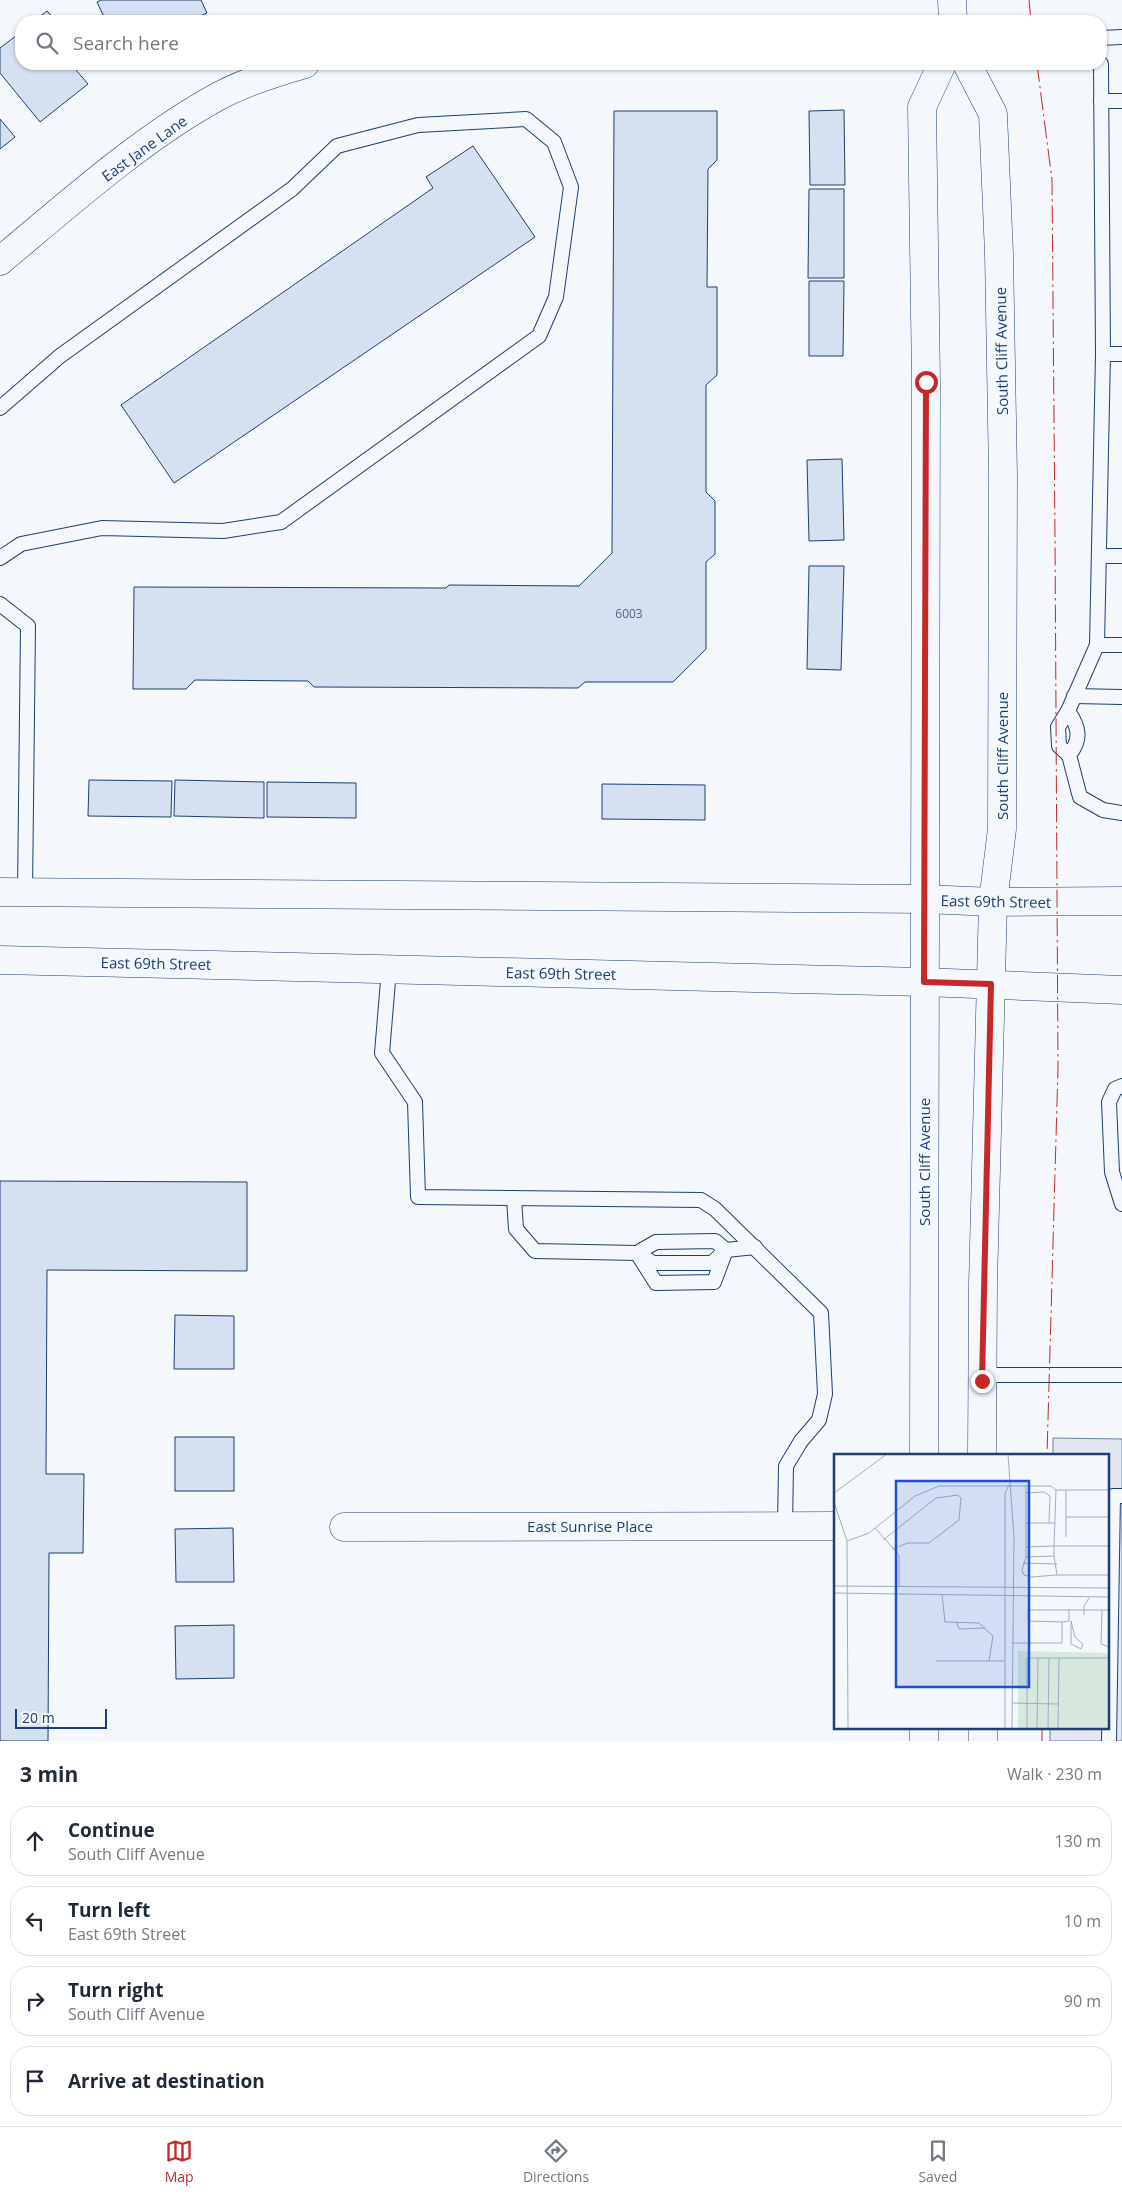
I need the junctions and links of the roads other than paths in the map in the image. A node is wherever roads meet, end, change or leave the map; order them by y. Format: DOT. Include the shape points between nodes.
graph roads {
  1 [pos="952,0"];
  2 [pos="953,15"];
  3 [pos="1122,37"];
  4 [pos="1107,38"];
  5 [pos="289,70"];
  6 [pos="939,70"];
  7 [pos="970,70"];
  8 [pos="1101,70"];
  9 [pos="1101,101"];
  10 [pos="1122,101"];
  11 [pos="0,261"];
  12 [pos="1103,354"];
  13 [pos="1122,354"];
  14 [pos="0,408"];
  15 [pos="1099,556"];
  16 [pos="1122,556"];
  17 [pos="0,558"];
  18 [pos="0,604"];
  19 [pos="1097,645"];
  20 [pos="1122,645"];
  21 [pos="1074,696"];
  22 [pos="1122,698"];
  23 [pos="1122,813"];
  24 [pos="12,892"];
  25 [pos="924,899"];
  26 [pos="1122,901"];
  27 [pos="993,902"];
  28 [pos="0,960"];
  29 [pos="389,968"];
  30 [pos="924,982"];
  31 [pos="991,984"];
  32 [pos="1122,990"];
  33 [pos="1122,1086"];
  34 [pos="1119,1185"];
  35 [pos="514,1198"];
  36 [pos="1122,1204"];
  37 [pos="755,1247"];
  38 [pos="726,1250"];
  39 [pos="637,1253"];
  40 [pos="982,1375"];
  41 [pos="1122,1375"];
  42 [pos="924,1454"];
  43 [pos="982,1454"];
  44 [pos="1122,1496"];
  45 [pos="785,1526"];
  46 [pos="834,1526"];
  47 [pos="344,1527"];
  48 [pos="1110,1680"];
  49 [pos="924,1728"];
  50 [pos="983,1728"];
  51 [pos="1109,1728"];
  52 [pos="924,1741"];
  53 [pos="983,1741"];
  54 [pos="1109,1741"];
  1 -- 2 [label="main road"];
  3 -- 4 [label="lane"];
  5 -- 11 [label="main road, East Jane Lane" via="220,96 166,130 82,193"];
  6 -- 25 [label="main road, South Cliff Avenue" via="922,107 926,382"];
  7 -- 27 [label="main road, South Cliff Avenue" via="993,114 999,254 1003,475 1002,829"];
  8 -- 9 [label="lane"];
  9 -- 10 [label="lane"];
  9 -- 12 [label="lane"];
  12 -- 13 [label="lane"];
  12 -- 15 [label="lane"];
  14 -- 17 [label="lane" via="60,356 292,190 336,146 418,125 526,119 554,142 571,187 556,297 539,336 281,522 223,531 102,528 21,544"];
  15 -- 16 [label="lane"];
  15 -- 19 [label="lane"];
  18 -- 24 [label="lane" via="28,626"];
  19 -- 20 [label="lane"];
  19 -- 21 [label="lane"];
  21 -- 22 [label="lane"];
  21 -- 23 [label="lane" via="1068,711 1077,725 1076,746 1069,755 1080,797 1103,810"];
  24 -- 25 [label="main road, East 69th Street"];
  25 -- 27 [label="main road, East 69th Street"];
  25 -- 30 [label="main road, South Cliff Avenue"];
  26 -- 27 [label="main road, East 69th Street"];
  27 -- 31 [label="main road, South Cliff Avenue"];
  28 -- 29 [label="main road, East 69th Street"];
  29 -- 30 [label="main road, East 69th Street"];
  29 -- 35 [label="lane" via="382,1053 415,1102 418,1197"];
  30 -- 31 [label="main road, East 69th Street"];
  30 -- 42 [label="main road, South Cliff Avenue"];
  31 -- 32 [label="main road, East 69th Street"];
  31 -- 40 [label="main road, South Cliff Avenue"];
  33 -- 34 [label="lane" via="1115,1089 1109,1102 1112,1172"];
  34 -- 36 [label="lane"];
  35 -- 37 [label="lane" via="701,1200"];
  35 -- 39 [label="lane" via="516,1229 535,1251"];
  37 -- 38 [label="lane"];
  37 -- 45 [label="lane" via="821,1313 825,1394 819,1420 786,1466"];
  38 -- 39 [label="lane" via="715,1241 656,1242"];
  38 -- 39 [label="lane" via="712,1263 653,1263"];
  38 -- 39 [label="lane" via="714,1282 656,1283"];
  40 -- 41 [label="lane"];
  40 -- 43 [label="main road, South Cliff Avenue"];
  44 -- 48 [label="lane" via="1113,1496"];
  45 -- 46 [label="main road, East Sunrise Place"];
  45 -- 47 [label="main road, East Sunrise Place"];
  49 -- 52 [label="main road"];
  50 -- 53 [label="main road"];
  51 -- 54 [label="lane"];
}
